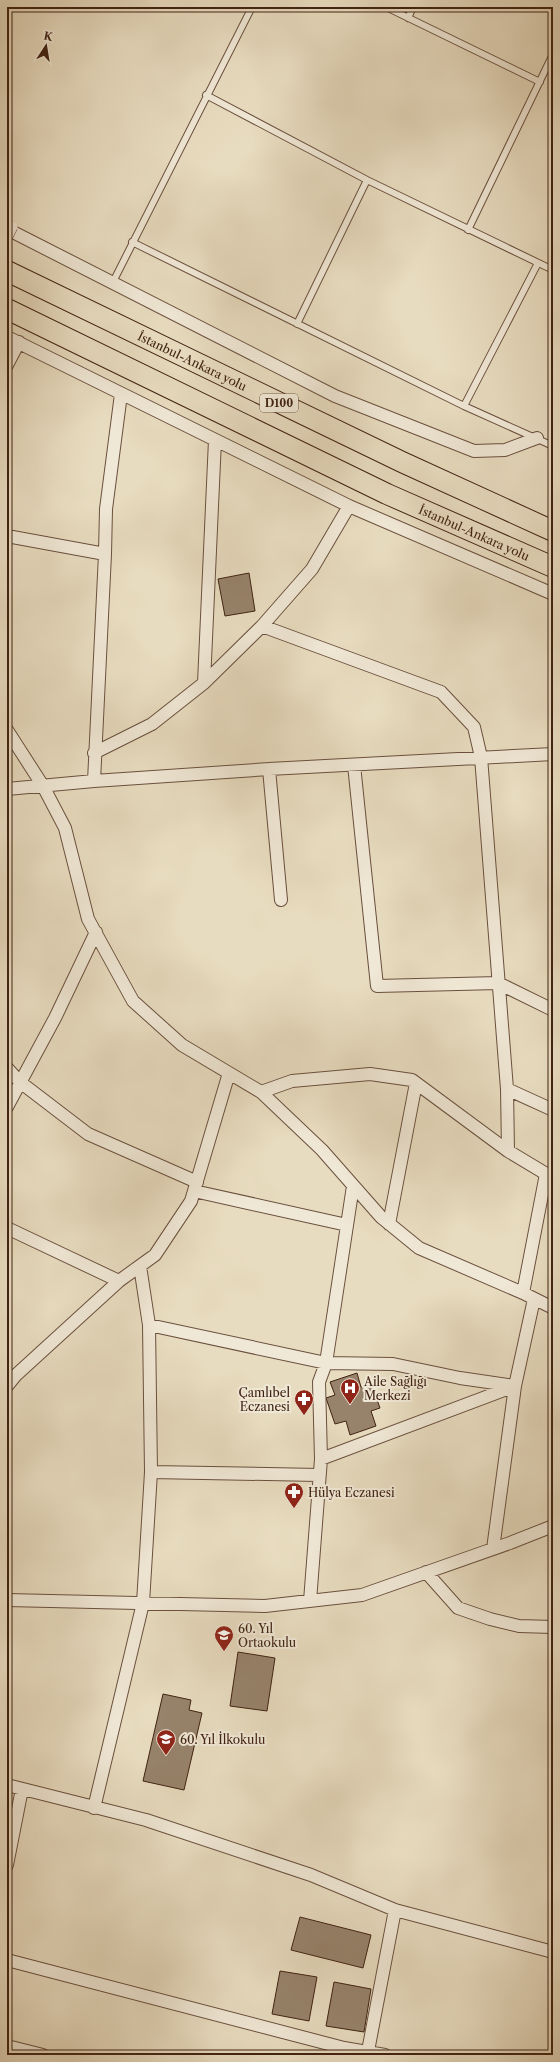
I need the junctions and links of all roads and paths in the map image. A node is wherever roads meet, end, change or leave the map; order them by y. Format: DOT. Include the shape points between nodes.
graph roads {
  1 [pos="252,7"];
  2 [pos="386,7"];
  3 [pos="413,7"];
  4 [pos="408,18"];
  5 [pos="553,54"];
  6 [pos="540,82"];
  7 [pos="206,95"];
  8 [pos="367,180"];
  9 [pos="10,228"];
  10 [pos="468,230"];
  11 [pos="7,239"];
  12 [pos="132,242"];
  13 [pos="538,263"];
  14 [pos="553,270"];
  15 [pos="7,271"];
  16 [pos="112,282"];
  17 [pos="7,309"];
  18 [pos="297,324"];
  19 [pos="7,337"];
  20 [pos="19,342"];
  21 [pos="7,365"];
  22 [pos="121,394"];
  23 [pos="464,406"];
  24 [pos="536,438"];
  25 [pos="215,440"];
  26 [pos="553,446"];
  27 [pos="349,506"];
  28 [pos="553,531"];
  29 [pos="7,536"];
  30 [pos="106,554"];
  31 [pos="553,568"];
  32 [pos="553,594"];
  33 [pos="262,626"];
  34 [pos="204,684"];
  35 [pos="7,730"];
  36 [pos="94,753"];
  37 [pos="553,754"];
  38 [pos="481,757"];
  39 [pos="354,765"];
  40 [pos="269,769"];
  41 [pos="94,781"];
  42 [pos="43,786"];
  43 [pos="7,789"];
  44 [pos="281,900"];
  45 [pos="96,932"];
  46 [pos="498,983"];
  47 [pos="553,1010"];
  48 [pos="7,1068"];
  49 [pos="229,1073"];
  50 [pos="20,1082"];
  51 [pos="416,1083"];
  52 [pos="507,1089"];
  53 [pos="261,1092"];
  54 [pos="7,1107"];
  55 [pos="553,1110"];
  56 [pos="508,1151"];
  57 [pos="549,1176"];
  58 [pos="353,1186"];
  59 [pos="195,1187"];
  60 [pos="389,1224"];
  61 [pos="347,1225"];
  62 [pos="7,1228"];
  63 [pos="140,1266"];
  64 [pos="119,1281"];
  65 [pos="528,1296"];
  66 [pos="553,1308"];
  67 [pos="149,1325"];
  68 [pos="326,1363"];
  69 [pos="12,1373"];
  70 [pos="7,1386"];
  71 [pos="515,1386"];
  72 [pos="321,1459"];
  73 [pos="151,1472"];
  74 [pos="319,1475"];
  75 [pos="553,1526"];
  76 [pos="493,1549"];
  77 [pos="426,1572"];
  78 [pos="7,1600"];
  79 [pos="310,1601"];
  80 [pos="143,1603"];
  81 [pos="553,1627"];
  82 [pos="7,1785"];
  83 [pos="22,1790"];
  84 [pos="94,1808"];
  85 [pos="7,1865"];
  86 [pos="395,1910"];
  87 [pos="553,1952"];
  88 [pos="7,1960"];
  89 [pos="7,2046"];
  90 [pos="368,2051"];
  91 [pos="343,2052"];
  92 [pos="43,2055"];
  93 [pos="385,2055"];
  1 -- 7 [label="lane"];
  2 -- 4 [label="lane"];
  3 -- 4 [label="lane"];
  4 -- 6 [label="lane"];
  5 -- 6 [label="lane"];
  6 -- 10 [label="lane"];
  7 -- 8 [label="lane"];
  7 -- 12 [label="lane"];
  8 -- 10 [label="lane"];
  8 -- 18 [label="lane"];
  9 -- 11 [label="street, bridge"];
  9 -- 16 [label="street"];
  10 -- 13 [label="lane"];
  12 -- 16 [label="lane"];
  12 -- 18 [label="lane"];
  13 -- 14 [label="lane"];
  13 -- 23 [label="lane"];
  15 -- 28 [label="highway, İstanbul-Ankara yolu / D100" via="402,462"];
  16 -- 24 [label="street" via="335,396 474,451 505,450"];
  17 -- 31 [label="highway, İstanbul-Ankara yolu" via="387,494"];
  18 -- 23 [label="lane"];
  19 -- 20 [label="street"];
  20 -- 21 [label="street"];
  20 -- 22 [label="street"];
  22 -- 25 [label="street"];
  22 -- 30 [label="street" via="106,509"];
  23 -- 24 [label="lane"];
  24 -- 26 [label="lane"];
  25 -- 27 [label="street"];
  25 -- 34 [label="street"];
  27 -- 32 [label="street"];
  27 -- 33 [label="street" via="312,570"];
  29 -- 30 [label="street"];
  30 -- 36 [label="street"];
  33 -- 34 [label="street"];
  33 -- 38 [label="street" via="441,692 474,727"];
  34 -- 36 [label="street" via="152,724"];
  35 -- 42 [label="street"];
  36 -- 41 [label="street"];
  37 -- 38 [label="street"];
  38 -- 39 [label="street"];
  38 -- 46 [label="street"];
  39 -- 40 [label="street"];
  39 -- 46 [label="street" via="377,986"];
  40 -- 41 [label="street"];
  40 -- 44 [label="street"];
  41 -- 42 [label="street"];
  42 -- 43 [label="street"];
  42 -- 45 [label="street" via="65,828 88,919"];
  45 -- 49 [label="street" via="133,1001 182,1045"];
  45 -- 50 [label="street" via="55,1018"];
  46 -- 47 [label="street"];
  46 -- 52 [label="street"];
  48 -- 50 [label="street"];
  49 -- 53 [label="street"];
  49 -- 59 [label="street"];
  50 -- 54 [label="street"];
  50 -- 59 [label="street" via="88,1134"];
  51 -- 53 [label="street" via="412,1080 370,1074 292,1081"];
  51 -- 56 [label="street"];
  51 -- 60 [label="street"];
  52 -- 55 [label="street"];
  52 -- 56 [label="street"];
  53 -- 58 [label="street" via="322,1150"];
  56 -- 57 [label="street"];
  57 -- 65 [label="street"];
  58 -- 60 [label="street"];
  58 -- 61 [label="street"];
  59 -- 61 [label="street"];
  59 -- 63 [label="street" via="191,1201 155,1255"];
  60 -- 65 [label="street" via="419,1248"];
  61 -- 68 [label="street"];
  62 -- 64 [label="street"];
  63 -- 64 [label="street"];
  63 -- 67 [label="street"];
  64 -- 69 [label="street"];
  65 -- 66 [label="street"];
  65 -- 71 [label="street"];
  67 -- 68 [label="street"];
  67 -- 73 [label="street"];
  68 -- 71 [label="street" via="393,1364"];
  68 -- 72 [label="street" via="319,1382"];
  69 -- 70 [label="street"];
  71 -- 72 [label="street"];
  71 -- 76 [label="street"];
  72 -- 74 [label="street"];
  73 -- 74 [label="street"];
  73 -- 80 [label="street"];
  74 -- 79 [label="street"];
  75 -- 76 [label="street"];
  76 -- 77 [label="street"];
  77 -- 79 [label="street" via="362,1595"];
  77 -- 81 [label="street" via="458,1608 490,1620 519,1626"];
  78 -- 80 [label="street"];
  79 -- 80 [label="street" via="264,1606"];
  80 -- 84 [label="street"];
  82 -- 83 [label="street"];
  83 -- 84 [label="street"];
  83 -- 85 [label="street"];
  84 -- 86 [label="street" via="146,1820 311,1875"];
  86 -- 87 [label="street"];
  86 -- 90 [label="street"];
  88 -- 91 [label="street"];
  89 -- 92 [label="street"];
  90 -- 91 [label="street"];
  90 -- 93 [label="street"];
}
